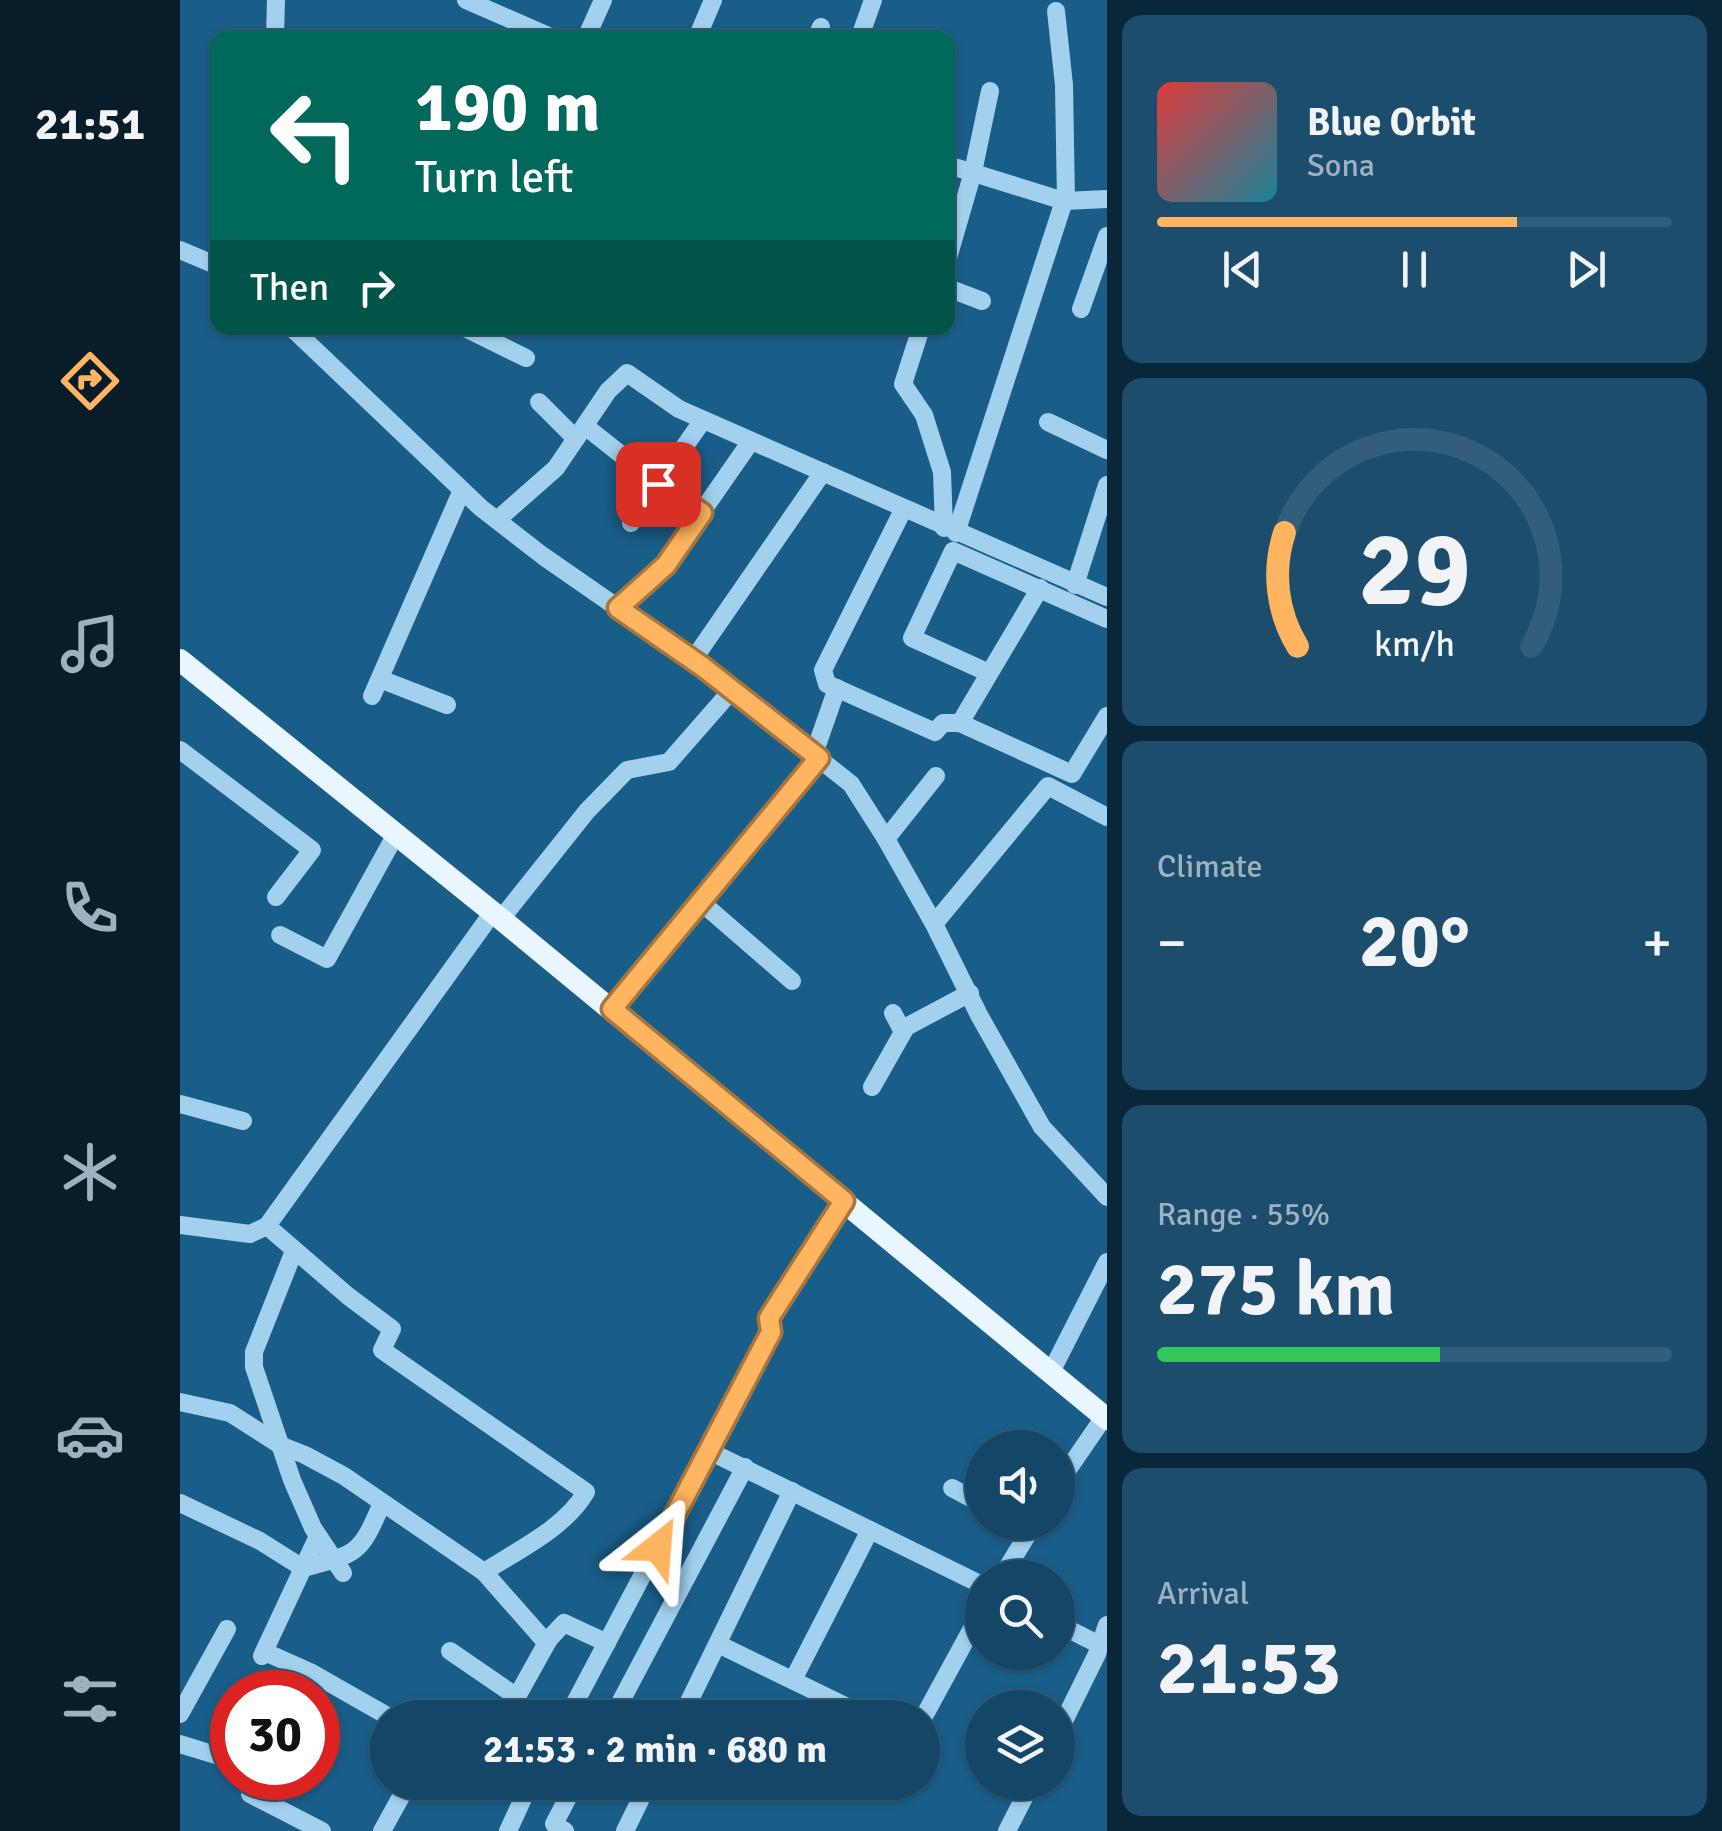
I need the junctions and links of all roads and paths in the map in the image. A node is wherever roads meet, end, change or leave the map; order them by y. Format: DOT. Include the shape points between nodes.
graph roads {
  1 [pos="276,0"];
  2 [pos="602,0"];
  3 [pos="714,0"];
  4 [pos="873,0"];
  5 [pos="473,1"];
  6 [pos="1056,11"];
  7 [pos="275,30"];
  8 [pos="535,30"];
  9 [pos="589,30"];
  10 [pos="701,30"];
  11 [pos="862,30"];
  12 [pos="990,91"];
  13 [pos="955,167"];
  14 [pos="973,172"];
  15 [pos="1107,198"];
  16 [pos="1065,201"];
  17 [pos="955,234"];
  18 [pos="1107,236"];
  19 [pos="180,250"];
  20 [pos="210,263"];
  21 [pos="955,291"];
  22 [pos="982,301"];
  23 [pos="1081,308"];
  24 [pos="299,335"];
  25 [pos="479,335"];
  26 [pos="919,335"];
  27 [pos="526,358"];
  28 [pos="539,402"];
  29 [pos="703,420"];
  30 [pos="1048,422"];
  31 [pos="580,432"];
  32 [pos="751,441"];
  33 [pos="1107,450"];
  34 [pos="822,472"];
  35 [pos="658,484"];
  36 [pos="1107,485"];
  37 [pos="462,490"];
  38 [pos="903,510"];
  39 [pos="702,513"];
  40 [pos="497,520"];
  41 [pos="632,522"];
  42 [pos="950,531"];
  43 [pos="1075,585"];
  44 [pos="1040,588"];
  45 [pos="1107,597"];
  46 [pos="618,608"];
  47 [pos="1107,618"];
  48 [pos="180,660"];
  49 [pos="693,660"];
  50 [pos="989,673"];
  51 [pos="837,688"];
  52 [pos="732,690"];
  53 [pos="446,705"];
  54 [pos="1107,716"];
  55 [pos="960,723"];
  56 [pos="180,750"];
  57 [pos="816,756"];
  58 [pos="936,776"];
  59 [pos="1107,817"];
  60 [pos="396,834"];
  61 [pos="886,838"];
  62 [pos="276,897"];
  63 [pos="701,902"];
  64 [pos="498,916"];
  65 [pos="934,924"];
  66 [pos="280,935"];
  67 [pos="792,981"];
  68 [pos="970,993"];
  69 [pos="612,1009"];
  70 [pos="893,1013"];
  71 [pos="903,1032"];
  72 [pos="872,1087"];
  73 [pos="180,1104"];
  74 [pos="243,1120"];
  75 [pos="1107,1197"];
  76 [pos="844,1201"];
  77 [pos="180,1226"];
  78 [pos="267,1226"];
  79 [pos="294,1250"];
  80 [pos="1107,1262"];
  81 [pos="1050,1374"];
  82 [pos="180,1402"];
  83 [pos="1106,1418"];
  84 [pos="280,1445"];
  85 [pos="709,1451"];
  86 [pos="1075,1461"];
  87 [pos="745,1467"];
  88 [pos="952,1488"];
  89 [pos="792,1492"];
  90 [pos="965,1495"];
  91 [pos="180,1502"];
  92 [pos="382,1503"];
  93 [pos="870,1530"];
  94 [pos="318,1536"];
  95 [pos="338,1567"];
  96 [pos="303,1568"];
  97 [pos="484,1572"];
  98 [pos="965,1577"];
  99 [pos="1107,1625"];
  100 [pos="227,1629"];
  101 [pos="1075,1632"];
  102 [pos="549,1639"];
  103 [pos="965,1641"];
  104 [pos="607,1642"];
  105 [pos="718,1644"];
  106 [pos="1098,1644"];
  107 [pos="450,1652"];
  108 [pos="793,1680"];
  109 [pos="517,1697"];
  110 [pos="1075,1699"];
  111 [pos="515,1700"];
  112 [pos="576,1700"];
  113 [pos="622,1700"];
  114 [pos="690,1700"];
  115 [pos="834,1700"];
  116 [pos="933,1700"];
  117 [pos="370,1706"];
  118 [pos="180,1714"];
  119 [pos="180,1744"];
  120 [pos="210,1753"];
  121 [pos="262,1800"];
  122 [pos="399,1800"];
  123 [pos="518,1800"];
  124 [pos="567,1800"];
  125 [pos="640,1800"];
  126 [pos="1023,1800"];
  127 [pos="322,1831"];
  128 [pos="382,1831"];
  129 [pos="508,1831"];
  130 [pos="565,1831"];
  131 [pos="625,1831"];
  132 [pos="1007,1831"];
  1 -- 7 [label="street"];
  2 -- 9 [label="street"];
  3 -- 10 [label="street"];
  4 -- 11 [label="street"];
  5 -- 8 [label="street"];
  6 -- 16 [label="street"];
  12 -- 14 [label="street"];
  13 -- 14 [label="street"];
  14 -- 16 [label="street"];
  14 -- 17 [label="street"];
  15 -- 16 [label="street"];
  16 -- 42 [label="street"];
  18 -- 23 [label="street"];
  19 -- 20 [label="street"];
  21 -- 22 [label="street"];
  24 -- 37 [label="street"];
  25 -- 27 [label="street"];
  26 -- 42 [label="street" via="903,384 924,415 942,472"];
  28 -- 31 [label="street"];
  29 -- 31 [label="street" via="627,373"];
  29 -- 32 [label="street"];
  29 -- 35 [label="street"];
  30 -- 33 [label="street"];
  31 -- 35 [label="street"];
  31 -- 40 [label="street" via="556,468"];
  32 -- 34 [label="street"];
  32 -- 39 [label="street"];
  34 -- 38 [label="street"];
  34 -- 49 [label="street"];
  35 -- 39 [label="street"];
  35 -- 41 [label="street"];
  36 -- 43 [label="street"];
  37 -- 40 [label="street"];
  37 -- 53 [label="street" via="376,687"];
  38 -- 42 [label="street"];
  38 -- 51 [label="street" via="823,670 827,684"];
  39 -- 46 [label="street" via="666,565"];
  40 -- 46 [label="street"];
  42 -- 43 [label="street"];
  43 -- 45 [label="street"];
  44 -- 47 [label="street"];
  44 -- 50 [label="street"];
  44 -- 50 [label="street" via="953,551 912,638"];
  46 -- 49 [label="street"];
  48 -- 60 [label="main road"];
  49 -- 52 [label="street"];
  50 -- 55 [label="street"];
  51 -- 55 [label="street" via="935,732 944,723"];
  51 -- 57 [label="street"];
  52 -- 57 [label="street"];
  52 -- 64 [label="street" via="669,762 627,770"];
  54 -- 55 [label="street" via="1072,774"];
  56 -- 62 [label="street" via="312,850"];
  57 -- 61 [label="street" via="851,784"];
  57 -- 63 [label="street"];
  58 -- 61 [label="street"];
  59 -- 65 [label="street" via="1048,786"];
  60 -- 64 [label="main road"];
  60 -- 66 [label="street" via="327,959"];
  61 -- 65 [label="street"];
  63 -- 67 [label="street"];
  63 -- 69 [label="street"];
  64 -- 69 [label="main road"];
  64 -- 78 [label="street"];
  65 -- 68 [label="street"];
  68 -- 71 [label="street"];
  68 -- 75 [label="street" via="1042,1127"];
  69 -- 76 [label="main road"];
  70 -- 71 [label="street"];
  71 -- 72 [label="street"];
  73 -- 74 [label="street"];
  76 -- 81 [label="main road"];
  76 -- 85 [label="street" via="769,1318 771,1332"];
  77 -- 78 [label="street" via="250,1234"];
  78 -- 79 [label="street"];
  79 -- 84 [label="street" via="254,1352 256,1379"];
  79 -- 97 [label="street" via="392,1329 382,1350 586,1492 555,1525"];
  80 -- 81 [label="street"];
  81 -- 83 [label="main road"];
  82 -- 84 [label="street" via="230,1413"];
  83 -- 86 [label="street"];
  84 -- 92 [label="street"];
  84 -- 94 [label="street"];
  85 -- 87 [label="street"];
  85 -- 104 [label="street"];
  87 -- 89 [label="street"];
  87 -- 113 [label="street"];
  88 -- 90 [label="street"];
  89 -- 93 [label="street"];
  89 -- 105 [label="street"];
  91 -- 96 [label="street"];
  92 -- 95 [label="street" via="360,1548"];
  92 -- 97 [label="street"];
  93 -- 98 [label="street"];
  93 -- 108 [label="street"];
  94 -- 95 [label="street"];
  94 -- 96 [label="street"];
  95 -- 96 [label="street"];
  96 -- 117 [label="street" via="263,1654"];
  97 -- 102 [label="street"];
  99 -- 106 [label="street"];
  100 -- 118 [label="street"];
  101 -- 106 [label="street"];
  102 -- 104 [label="street" via="564,1623"];
  102 -- 109 [label="street"];
  103 -- 116 [label="street"];
  104 -- 112 [label="street"];
  105 -- 108 [label="street"];
  105 -- 114 [label="street"];
  106 -- 110 [label="street"];
  107 -- 109 [label="street"];
  108 -- 115 [label="street"];
  109 -- 111 [label="street"];
  119 -- 120 [label="street"];
  121 -- 127 [label="street"];
  122 -- 128 [label="street"];
  123 -- 129 [label="street"];
  124 -- 130 [label="street" via="554,1824"];
  125 -- 131 [label="street"];
  126 -- 132 [label="street"];
}
